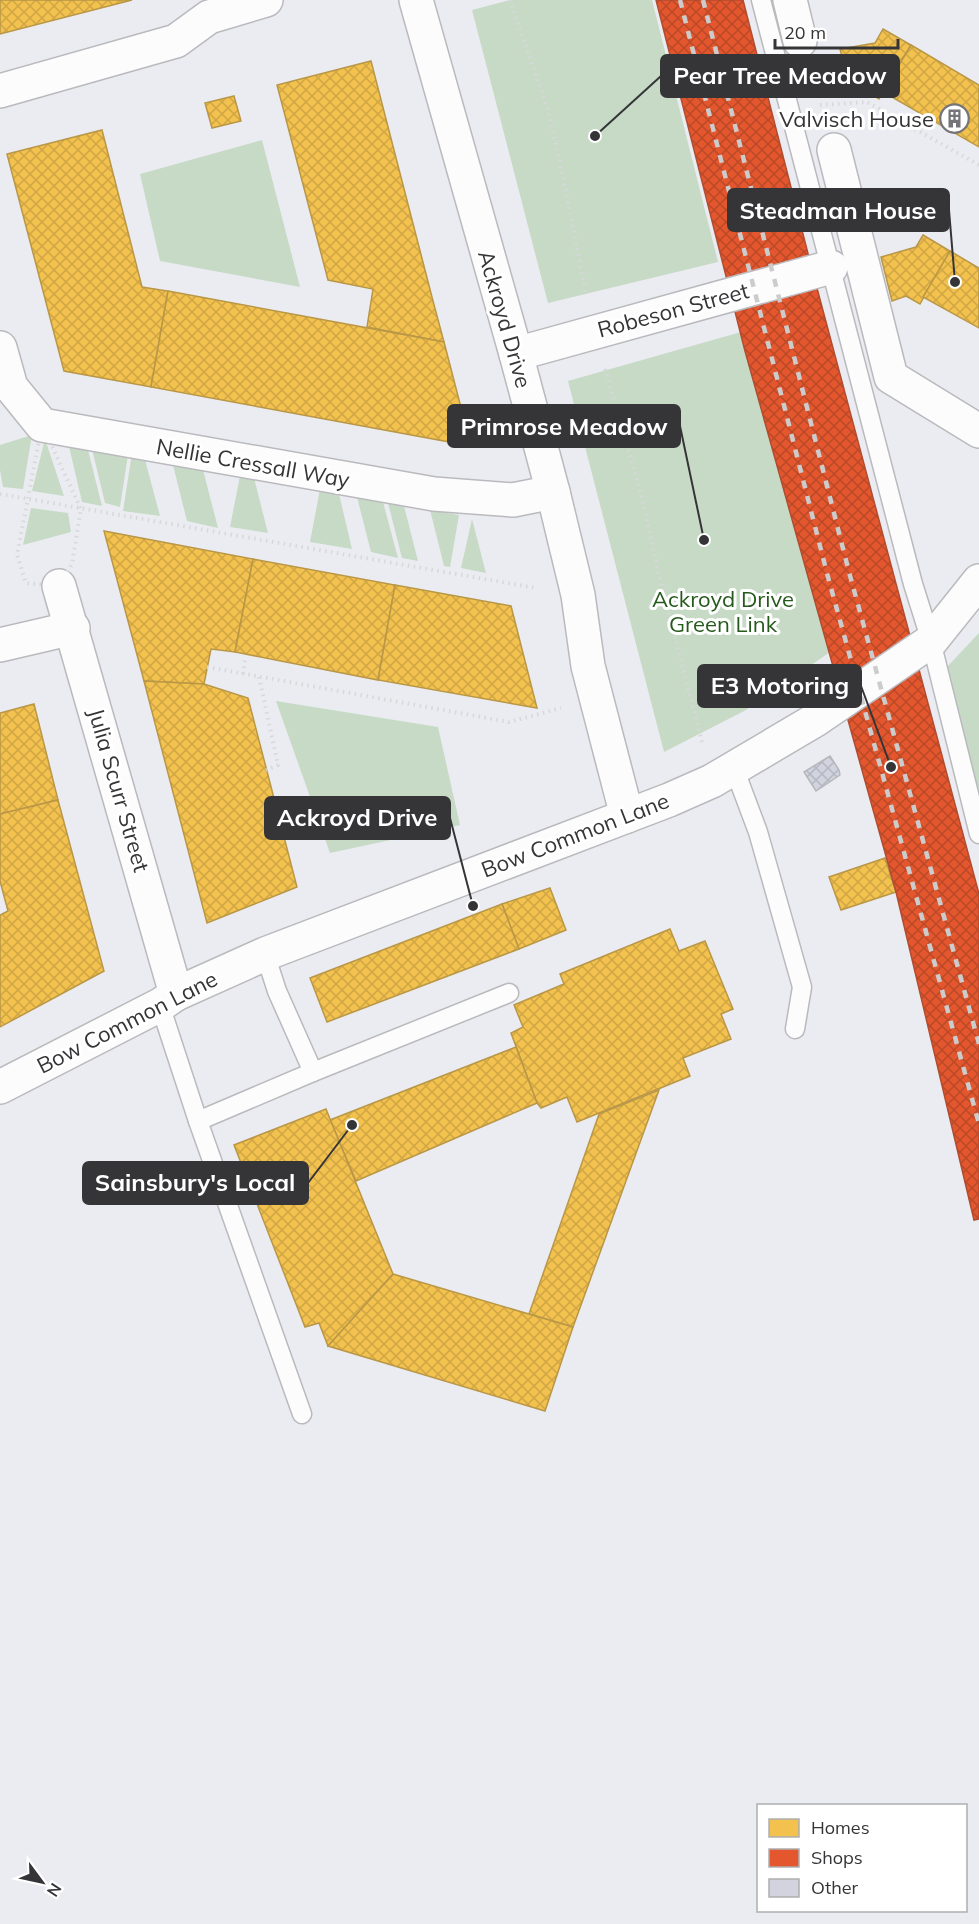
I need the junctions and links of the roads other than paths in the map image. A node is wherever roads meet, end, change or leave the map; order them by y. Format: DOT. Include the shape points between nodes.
graph roads {
  1 [pos="266,0"];
  2 [pos="416,0"];
  3 [pos="761,0"];
  4 [pos="790,0"];
  5 [pos="800,41"];
  6 [pos="0,91"];
  7 [pos="834,150"];
  8 [pos="831,267"];
  9 [pos="0,348"];
  10 [pos="516,354"];
  11 [pos="979,431"];
  12 [pos="553,492"];
  13 [pos="979,581"];
  14 [pos="59,586"];
  15 [pos="73,628"];
  16 [pos="931,641"];
  17 [pos="0,645"];
  18 [pos="723,774"];
  19 [pos="627,816"];
  20 [pos="979,834"];
  21 [pos="265,954"];
  22 [pos="509,993"];
  23 [pos="168,1000"];
  24 [pos="795,1029"];
  25 [pos="313,1072"];
  26 [pos="0,1087"];
  27 [pos="198,1121"];
  28 [pos="302,1414"];
  1 -- 6 [label="street" via="209,17 176,41"];
  2 -- 10 [label="street, Ackroyd Drive"];
  3 -- 8 [label="lane"];
  4 -- 5 [label="street"];
  7 -- 11 [label="street" via="891,377"];
  8 -- 10 [label="street, Robeson Street"];
  8 -- 16 [label="lane"];
  9 -- 12 [label="street, Nellie Cressall Way" via="11,387 42,424 434,494 513,500"];
  10 -- 12 [label="street, Ackroyd Drive"];
  12 -- 19 [label="street, Ackroyd Drive" via="578,595 588,666"];
  13 -- 16 [label="street, Bow Common Lane"];
  14 -- 15 [label="street, Julia Scurr Street"];
  15 -- 17 [label="street"];
  15 -- 23 [label="street, Julia Scurr Street"];
  16 -- 18 [label="street, Bow Common Lane" via="817,719"];
  16 -- 20 [label="lane"];
  18 -- 19 [label="street, Bow Common Lane"];
  18 -- 24 [label="lane" via="758,832 802,987"];
  19 -- 21 [label="street, Bow Common Lane"];
  21 -- 23 [label="street, Bow Common Lane"];
  21 -- 25 [label="lane"];
  22 -- 25 [label="lane"];
  23 -- 26 [label="street, Bow Common Lane"];
  23 -- 27 [label="lane"];
  25 -- 27 [label="lane"];
  27 -- 28 [label="lane"];
}
